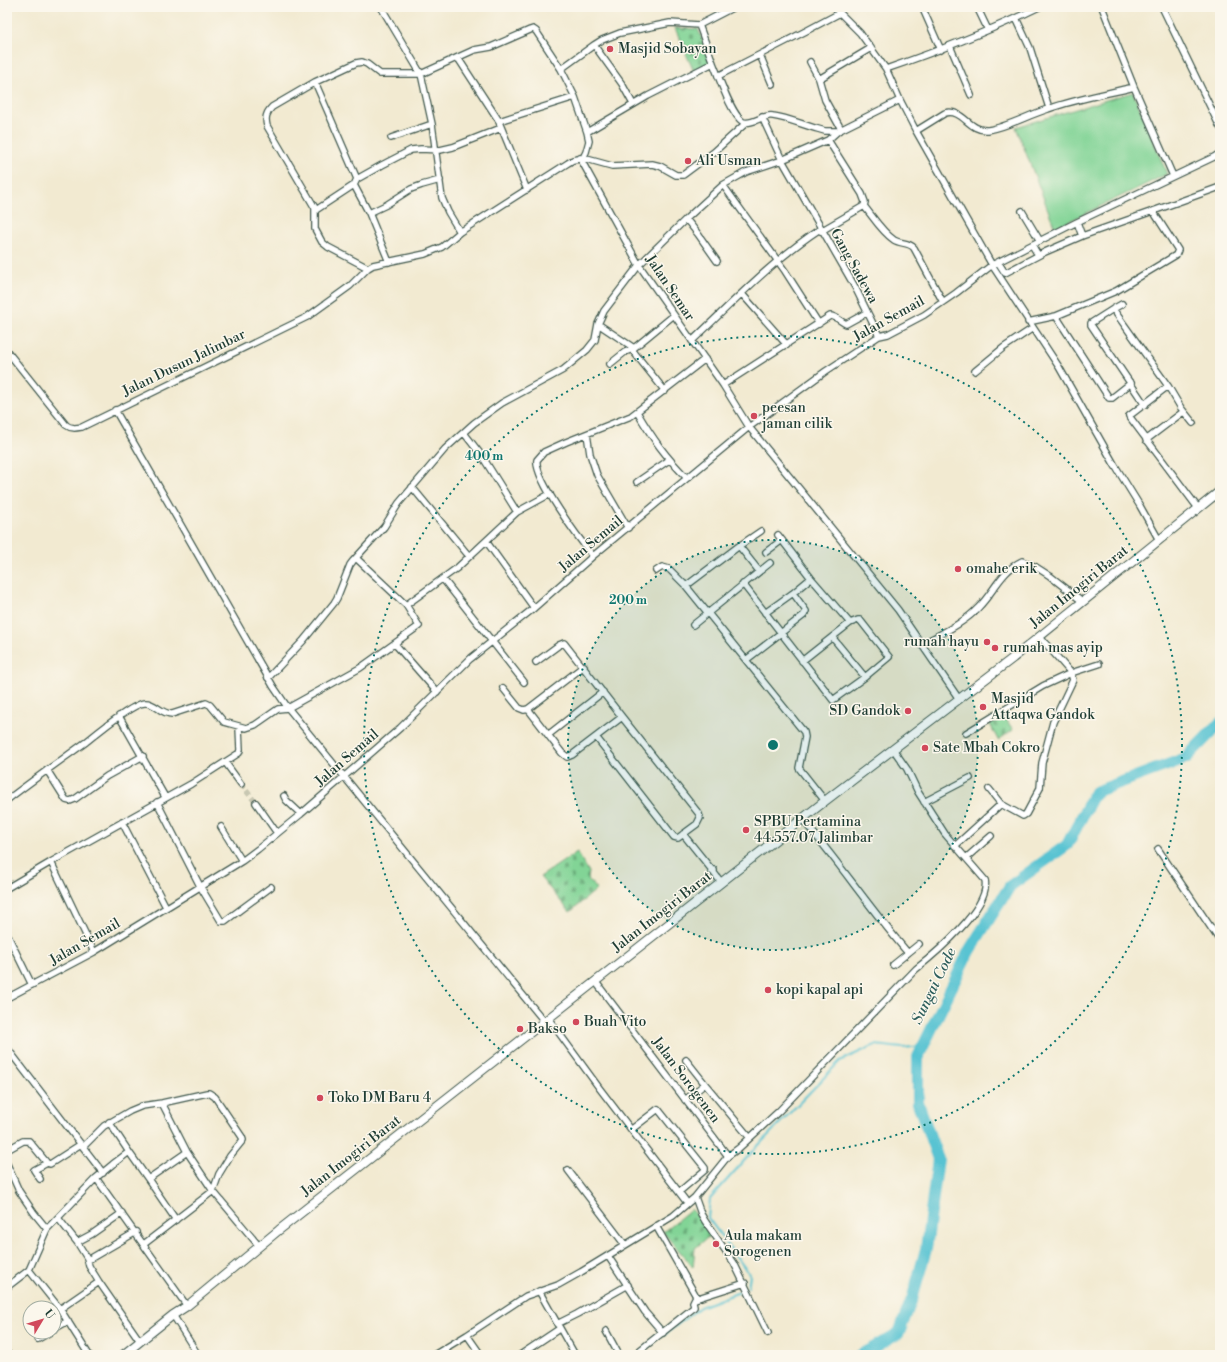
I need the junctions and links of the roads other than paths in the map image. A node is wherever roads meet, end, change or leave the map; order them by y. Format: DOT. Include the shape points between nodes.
graph roads {
  1 [pos="381,7"];
  2 [pos="734,7"];
  3 [pos="834,7"];
  4 [pos="922,7"];
  5 [pos="977,7"];
  6 [pos="1039,7"];
  7 [pos="1102,7"];
  8 [pos="1162,7"];
  9 [pos="840,13"];
  10 [pos="1016,18"];
  11 [pos="699,25"];
  12 [pos="988,30"];
  13 [pos="594,45"];
  14 [pos="950,46"];
  15 [pos="871,48"];
  16 [pos="941,50"];
  17 [pos="760,55"];
  18 [pos="458,58"];
  19 [pos="810,62"];
  20 [pos="713,63"];
  21 [pos="561,69"];
  22 [pos="886,69"];
  23 [pos="421,74"];
  24 [pos="718,76"];
  25 [pos="819,79"];
  26 [pos="315,82"];
  27 [pos="772,84"];
  28 [pos="1134,87"];
  29 [pos="971,95"];
  30 [pos="575,97"];
  31 [pos="900,100"];
  32 [pos="634,104"];
  33 [pos="1049,108"];
  34 [pos="762,117"];
  35 [pos="500,121"];
  36 [pos="746,123"];
  37 [pos="432,124"];
  38 [pos="1220,127"];
  39 [pos="501,128"];
  40 [pos="916,130"];
  41 [pos="838,131"];
  42 [pos="587,132"];
  43 [pos="391,138"];
  44 [pos="830,139"];
  45 [pos="436,150"];
  46 [pos="1220,153"];
  47 [pos="582,158"];
  48 [pos="782,160"];
  49 [pos="1173,176"];
  50 [pos="357,180"];
  51 [pos="440,180"];
  52 [pos="354,185"];
  53 [pos="724,185"];
  54 [pos="1220,187"];
  55 [pos="527,190"];
  56 [pos="864,206"];
  57 [pos="316,210"];
  58 [pos="1022,211"];
  59 [pos="1153,211"];
  60 [pos="369,213"];
  61 [pos="686,219"];
  62 [pos="1077,222"];
  63 [pos="821,230"];
  64 [pos="460,232"];
  65 [pos="1082,236"];
  66 [pos="1040,241"];
  67 [pos="1032,245"];
  68 [pos="1038,255"];
  69 [pos="717,261"];
  70 [pos="778,261"];
  71 [pos="390,262"];
  72 [pos="998,262"];
  73 [pos="639,265"];
  74 [pos="992,265"];
  75 [pos="368,268"];
  76 [pos="742,294"];
  77 [pos="943,302"];
  78 [pos="1122,304"];
  79 [pos="1113,310"];
  80 [pos="866,313"];
  81 [pos="674,315"];
  82 [pos="1056,316"];
  83 [pos="1028,322"];
  84 [pos="598,324"];
  85 [pos="819,324"];
  86 [pos="1033,328"];
  87 [pos="879,336"];
  88 [pos="692,341"];
  89 [pos="787,344"];
  90 [pos="633,349"];
  91 [pos="7,351"];
  92 [pos="705,359"];
  93 [pos="610,364"];
  94 [pos="974,371"];
  95 [pos="1131,383"];
  96 [pos="723,385"];
  97 [pos="1168,386"];
  98 [pos="664,391"];
  99 [pos="1145,404"];
  100 [pos="115,410"];
  101 [pos="637,412"];
  102 [pos="1183,412"];
  103 [pos="1192,423"];
  104 [pos="748,427"];
  105 [pos="464,434"];
  106 [pos="587,434"];
  107 [pos="1146,440"];
  108 [pos="669,460"];
  109 [pos="687,478"];
  110 [pos="637,482"];
  111 [pos="412,487"];
  112 [pos="1220,491"];
  113 [pos="550,494"];
  114 [pos="1198,508"];
  115 [pos="517,512"];
  116 [pos="628,528"];
  117 [pos="761,531"];
  118 [pos="778,535"];
  119 [pos="782,540"];
  120 [pos="1159,540"];
  121 [pos="486,541"];
  122 [pos="739,546"];
  123 [pos="766,552"];
  124 [pos="469,556"];
  125 [pos="593,556"];
  126 [pos="356,558"];
  127 [pos="770,563"];
  128 [pos="656,571"];
  129 [pos="759,571"];
  130 [pos="811,578"];
  131 [pos="443,579"];
  132 [pos="743,584"];
  133 [pos="686,586"];
  134 [pos="793,593"];
  135 [pos="1082,601"];
  136 [pos="406,605"];
  137 [pos="534,608"];
  138 [pos="708,612"];
  139 [pos="766,613"];
  140 [pos="850,624"];
  141 [pos="693,625"];
  142 [pos="780,633"];
  143 [pos="1039,636"];
  144 [pos="832,638"];
  145 [pos="492,641"];
  146 [pos="394,644"];
  147 [pos="921,645"];
  148 [pos="746,660"];
  149 [pos="802,661"];
  150 [pos="536,662"];
  151 [pos="1099,664"];
  152 [pos="584,666"];
  153 [pos="1071,673"];
  154 [pos="865,677"];
  155 [pos="268,678"];
  156 [pos="524,682"];
  157 [pos="503,688"];
  158 [pos="437,692"];
  159 [pos="603,692"];
  160 [pos="959,699"];
  161 [pos="288,708"];
  162 [pos="528,709"];
  163 [pos="119,716"];
  164 [pos="622,717"];
  165 [pos="239,727"];
  166 [pos="966,733"];
  167 [pos="548,734"];
  168 [pos="596,737"];
  169 [pos="893,749"];
  170 [pos="143,756"];
  171 [pos="225,762"];
  172 [pos="47,770"];
  173 [pos="344,776"];
  174 [pos="970,778"];
  175 [pos="241,784"];
  176 [pos="989,789"];
  177 [pos="284,796"];
  178 [pos="165,797"];
  179 [pos="7,800"];
  180 [pos="825,801"];
  181 [pos="157,802"];
  182 [pos="924,802"];
  183 [pos="256,803"];
  184 [pos="1001,804"];
  185 [pos="301,814"];
  186 [pos="802,819"];
  187 [pos="122,822"];
  188 [pos="221,828"];
  189 [pos="278,833"];
  190 [pos="683,834"];
  191 [pos="991,836"];
  192 [pos="956,846"];
  193 [pos="1158,849"];
  194 [pos="966,858"];
  195 [pos="242,861"];
  196 [pos="51,862"];
  197 [pos="721,882"];
  198 [pos="200,886"];
  199 [pos="271,887"];
  200 [pos="7,888"];
  201 [pos="166,907"];
  202 [pos="7,934"];
  203 [pos="1220,941"];
  204 [pos="919,944"];
  205 [pos="94,952"];
  206 [pos="908,953"];
  207 [pos="893,965"];
  208 [pos="595,981"];
  209 [pos="32,985"];
  210 [pos="7,998"];
  211 [pos="546,1020"];
  212 [pos="7,1048"];
  213 [pos="686,1060"];
  214 [pos="705,1084"];
  215 [pos="685,1100"];
  216 [pos="162,1103"];
  217 [pos="109,1122"];
  218 [pos="632,1129"];
  219 [pos="750,1138"];
  220 [pos="82,1146"];
  221 [pos="7,1150"];
  222 [pos="129,1152"];
  223 [pos="186,1152"];
  224 [pos="728,1156"];
  225 [pos="46,1163"];
  226 [pos="7,1164"];
  227 [pos="568,1170"];
  228 [pos="102,1173"];
  229 [pos="40,1178"];
  230 [pos="96,1178"];
  231 [pos="148,1179"];
  232 [pos="213,1191"];
  233 [pos="679,1192"];
  234 [pos="695,1197"];
  235 [pos="685,1200"];
  236 [pos="122,1213"];
  237 [pos="58,1218"];
  238 [pos="176,1220"];
  239 [pos="656,1226"];
  240 [pos="48,1229"];
  241 [pos="136,1232"];
  242 [pos="77,1242"];
  243 [pos="144,1244"];
  244 [pos="259,1246"];
  245 [pos="625,1246"];
  246 [pos="608,1256"];
  247 [pos="88,1260"];
  248 [pos="29,1270"];
  249 [pos="99,1282"];
  250 [pos="628,1284"];
  251 [pos="746,1285"];
  252 [pos="7,1287"];
  253 [pos="539,1291"];
  254 [pos="695,1299"];
  255 [pos="53,1300"];
  256 [pos="187,1306"];
  257 [pos="62,1308"];
  258 [pos="62,1312"];
  259 [pos="173,1315"];
  260 [pos="68,1321"];
  261 [pos="62,1324"];
  262 [pos="558,1326"];
  263 [pos="606,1331"];
  264 [pos="663,1333"];
  265 [pos="768,1333"];
  266 [pos="467,1335"];
  267 [pos="140,1341"];
  268 [pos="445,1348"];
  269 [pos="90,1355"];
  270 [pos="123,1355"];
  271 [pos="198,1355"];
  272 [pos="434,1355"];
  273 [pos="449,1355"];
  274 [pos="482,1355"];
  275 [pos="520,1355"];
  276 [pos="575,1355"];
  277 [pos="619,1355"];
  278 [pos="634,1355"];
  1 -- 23 [label="street"];
  2 -- 11 [label="street"];
  3 -- 9 [label="street"];
  4 -- 16 [label="street"];
  5 -- 12 [label="street"];
  6 -- 10 [label="street"];
  7 -- 28 [label="street"];
  8 -- 38 [label="street"];
  9 -- 15 [label="street"];
  9 -- 17 [label="street"];
  10 -- 12 [label="street"];
  10 -- 33 [label="street" via="1030,48"];
  11 -- 13 [label="street" via="660,24 620,33"];
  11 -- 20 [label="street"];
  12 -- 14 [label="street"];
  13 -- 21 [label="street"];
  13 -- 32 [label="street"];
  14 -- 16 [label="street"];
  14 -- 29 [label="street"];
  15 -- 22 [label="street"];
  15 -- 25 [label="street"];
  16 -- 22 [label="street"];
  17 -- 24 [label="street"];
  17 -- 27 [label="street"];
  18 -- 21 [label="street" via="533,29"];
  18 -- 23 [label="street"];
  18 -- 35 [label="street"];
  19 -- 25 [label="street"];
  20 -- 24 [label="street"];
  20 -- 32 [label="street"];
  21 -- 30 [label="street"];
  22 -- 31 [label="street"];
  23 -- 26 [label="street" via="380,74 362,62"];
  23 -- 37 [label="street"];
  24 -- 36 [label="street" via="736,114"];
  25 -- 41 [label="street"];
  26 -- 50 [label="street"];
  26 -- 57 [label="street" via="272,107 265,118 266,126"];
  28 -- 33 [label="street"];
  28 -- 49 [label="street"];
  30 -- 35 [label="street"];
  30 -- 42 [label="street"];
  31 -- 40 [label="street"];
  31 -- 41 [label="street"];
  32 -- 42 [label="street"];
  33 -- 40 [label="street" via="999,127 982,130 971,125 957,113 949,112"];
  34 -- 36 [label="street"];
  34 -- 41 [label="street" via="774,116 818,130"];
  34 -- 48 [label="street, Gang Sadewa"];
  35 -- 39 [label="street"];
  36 -- 47 [label="street" via="683,175 676,175 652,164 612,166"];
  37 -- 43 [label="street"];
  37 -- 45 [label="street"];
  39 -- 45 [label="street" via="453,147"];
  39 -- 55 [label="street"];
  40 -- 74 [label="street"];
  41 -- 44 [label="street"];
  42 -- 47 [label="street" via="589,141"];
  44 -- 48 [label="street"];
  44 -- 56 [label="street" via="862,194"];
  45 -- 50 [label="street" via="411,150"];
  45 -- 51 [label="street"];
  46 -- 49 [label="street, Jalan Semail"];
  47 -- 55 [label="street, Jalan Dusun Jalimbar" via="568,163"];
  47 -- 73 [label="street, Jalan Semar"];
  48 -- 53 [label="street" via="746,172"];
  48 -- 63 [label="street, Gang Sadewa"];
  49 -- 62 [label="street, Jalan Semail"];
  50 -- 52 [label="street"];
  51 -- 60 [label="street" via="411,189"];
  51 -- 64 [label="street" via="442,198"];
  52 -- 57 [label="street"];
  52 -- 60 [label="street"];
  53 -- 61 [label="street"];
  53 -- 70 [label="street"];
  54 -- 59 [label="street"];
  55 -- 64 [label="street, Jalan Dusun Jalimbar"];
  56 -- 63 [label="street"];
  56 -- 77 [label="street" via="894,240 914,248"];
  57 -- 75 [label="street" via="315,229 322,242"];
  58 -- 66 [label="street"];
  59 -- 65 [label="street"];
  59 -- 82 [label="street" via="1178,250 1178,254 1116,291"];
  60 -- 71 [label="street"];
  61 -- 69 [label="street"];
  61 -- 73 [label="street"];
  62 -- 65 [label="street"];
  62 -- 66 [label="street, Jalan Semail"];
  63 -- 70 [label="street"];
  63 -- 80 [label="street, Gang Sadewa" via="855,287"];
  64 -- 71 [label="street, Jalan Dusun Jalimbar" via="442,247 425,254"];
  65 -- 68 [label="street"];
  66 -- 67 [label="street, Jalan Semail"];
  67 -- 68 [label="street"];
  67 -- 72 [label="street, Jalan Semail"];
  68 -- 72 [label="street" via="1005,272"];
  70 -- 76 [label="street"];
  70 -- 85 [label="street"];
  71 -- 75 [label="street, Jalan Dusun Jalimbar"];
  72 -- 74 [label="street, Jalan Semail"];
  73 -- 81 [label="street, Jalan Semar"];
  73 -- 84 [label="street" via="604,311"];
  74 -- 77 [label="street, Jalan Semail"];
  74 -- 83 [label="street"];
  75 -- 100 [label="street, Jalan Dusun Jalimbar" via="350,286 307,317"];
  76 -- 88 [label="street"];
  76 -- 89 [label="street"];
  77 -- 87 [label="street, Jalan Semail" via="924,315"];
  78 -- 79 [label="street"];
  79 -- 95 [label="street" via="1090,324"];
  79 -- 97 [label="street"];
  80 -- 85 [label="street" via="846,324 835,316 830,316"];
  80 -- 87 [label="street, Gang Sadewa"];
  81 -- 88 [label="street, Jalan Semar"];
  81 -- 90 [label="street"];
  82 -- 83 [label="street"];
  82 -- 95 [label="street" via="1109,398"];
  83 -- 86 [label="street"];
  84 -- 90 [label="street"];
  84 -- 105 [label="street" via="595,340 563,370 502,403"];
  85 -- 89 [label="street"];
  86 -- 94 [label="street"];
  86 -- 120 [label="street"];
  87 -- 104 [label="street, Jalan Semail"];
  88 -- 92 [label="street, Jalan Semar"];
  89 -- 96 [label="street"];
  90 -- 93 [label="street"];
  90 -- 98 [label="street" via="633,353"];
  91 -- 100 [label="street, Jalan Dusun Jalimbar" via="69,427 82,427"];
  92 -- 96 [label="street, Jalan Semar"];
  92 -- 98 [label="street"];
  95 -- 99 [label="street"];
  96 -- 104 [label="street, Jalan Semar"];
  97 -- 99 [label="street"];
  97 -- 102 [label="street"];
  98 -- 101 [label="street"];
  99 -- 107 [label="street" via="1129,416"];
  100 -- 155 [label="street"];
  101 -- 106 [label="street"];
  101 -- 108 [label="street"];
  102 -- 103 [label="street"];
  102 -- 107 [label="street"];
  104 -- 109 [label="street, Jalan Semail"];
  104 -- 147 [label="street, Jalan Semar" via="898,610"];
  105 -- 111 [label="street" via="446,449"];
  105 -- 115 [label="street" via="482,456"];
  106 -- 113 [label="street" via="544,452 538,460 537,468"];
  106 -- 116 [label="street" via="597,475"];
  107 -- 114 [label="street"];
  108 -- 109 [label="street"];
  108 -- 110 [label="street"];
  109 -- 116 [label="street, Jalan Semail"];
  111 -- 124 [label="street"];
  111 -- 126 [label="street" via="384,527"];
  112 -- 114 [label="main road, Jalan Imogiri Barat"];
  113 -- 115 [label="street"];
  113 -- 125 [label="street"];
  114 -- 120 [label="main road, Jalan Imogiri Barat"];
  115 -- 121 [label="street"];
  116 -- 125 [label="street, Jalan Semail"];
  117 -- 122 [label="street"];
  118 -- 119 [label="street"];
  119 -- 123 [label="street"];
  119 -- 130 [label="street"];
  120 -- 135 [label="main road, Jalan Imogiri Barat"];
  121 -- 124 [label="street"];
  121 -- 137 [label="street"];
  122 -- 129 [label="street"];
  122 -- 133 [label="street"];
  124 -- 131 [label="street"];
  125 -- 137 [label="street, Jalan Semail"];
  126 -- 136 [label="street"];
  126 -- 155 [label="street" via="350,565 334,603"];
  127 -- 129 [label="street"];
  128 -- 133 [label="street" via="662,567 669,569"];
  129 -- 132 [label="street"];
  130 -- 134 [label="street"];
  130 -- 140 [label="street"];
  131 -- 136 [label="street"];
  131 -- 145 [label="street"];
  132 -- 138 [label="street"];
  132 -- 139 [label="street"];
  133 -- 138 [label="street"];
  134 -- 139 [label="street"];
  134 -- 142 [label="street" via="806,613"];
  135 -- 143 [label="main road, Jalan Imogiri Barat"];
  135 -- 147 [label="street" via="1050,576 1022,561 1010,568 973,613"];
  136 -- 146 [label="street" via="419,626"];
  137 -- 145 [label="street, Jalan Semail"];
  138 -- 141 [label="street"];
  138 -- 148 [label="street"];
  139 -- 142 [label="street"];
  140 -- 144 [label="street"];
  140 -- 154 [label="street" via="860,620 889,657"];
  142 -- 148 [label="street"];
  142 -- 149 [label="street"];
  143 -- 153 [label="street"];
  143 -- 160 [label="main road, Jalan Imogiri Barat"];
  144 -- 149 [label="street"];
  144 -- 154 [label="street"];
  145 -- 156 [label="street"];
  145 -- 158 [label="street, Jalan Semail"];
  146 -- 158 [label="street"];
  146 -- 161 [label="street" via="360,668"];
  147 -- 160 [label="street, Jalan Semar"];
  148 -- 180 [label="street" via="804,732 799,768"];
  149 -- 154 [label="street" via="834,700"];
  150 -- 152 [label="street" via="564,643"];
  151 -- 153 [label="street"];
  152 -- 159 [label="street"];
  152 -- 162 [label="street"];
  153 -- 166 [label="street" via="1042,686"];
  153 -- 184 [label="street" via="1073,680 1051,728 1042,763 1040,788 1023,816"];
  155 -- 161 [label="street"];
  157 -- 162 [label="street" via="519,708"];
  158 -- 173 [label="street, Jalan Semail"];
  159 -- 164 [label="street"];
  159 -- 167 [label="street"];
  160 -- 169 [label="main road, Jalan Imogiri Barat"];
  161 -- 165 [label="street" via="278,709 250,727"];
  161 -- 173 [label="street"];
  162 -- 167 [label="street"];
  163 -- 165 [label="street" via="146,702 166,714 206,704 210,705 224,722"];
  163 -- 170 [label="street"];
  163 -- 172 [label="street"];
  164 -- 168 [label="street"];
  164 -- 190 [label="street" via="699,814 698,822"];
  165 -- 171 [label="street" via="239,753"];
  167 -- 168 [label="street" via="567,757"];
  168 -- 190 [label="street" via="674,837 678,838"];
  169 -- 180 [label="main road, Jalan Imogiri Barat"];
  169 -- 182 [label="street"];
  170 -- 172 [label="street" via="70,801 66,800"];
  170 -- 178 [label="street"];
  171 -- 175 [label="street"];
  171 -- 178 [label="street"];
  172 -- 179 [label="street"];
  173 -- 185 [label="street, Jalan Semail"];
  173 -- 211 [label="street"];
  174 -- 182 [label="street"];
  176 -- 184 [label="street"];
  177 -- 185 [label="street"];
  178 -- 181 [label="street"];
  180 -- 186 [label="main road, Jalan Imogiri Barat"];
  181 -- 187 [label="street"];
  181 -- 198 [label="street"];
  182 -- 192 [label="street" via="944,834"];
  183 -- 189 [label="street"];
  184 -- 192 [label="street"];
  185 -- 189 [label="street, Jalan Semail"];
  186 -- 197 [label="main road, Jalan Imogiri Barat"];
  186 -- 206 [label="street" via="879,920"];
  187 -- 196 [label="street"];
  187 -- 201 [label="street"];
  188 -- 195 [label="street"];
  189 -- 195 [label="street, Jalan Semail"];
  190 -- 197 [label="street"];
  191 -- 194 [label="street"];
  192 -- 194 [label="street"];
  193 -- 203 [label="street"];
  194 -- 219 [label="street" via="984,878 986,885 969,918 957,933 916,969 810,1080"];
  195 -- 198 [label="street, Jalan Semail"];
  196 -- 200 [label="street"];
  196 -- 205 [label="street"];
  197 -- 208 [label="main road, Jalan Imogiri Barat"];
  198 -- 199 [label="street" via="224,922"];
  198 -- 201 [label="street, Jalan Semail"];
  201 -- 205 [label="street, Jalan Semail"];
  202 -- 209 [label="street"];
  204 -- 206 [label="street"];
  205 -- 209 [label="street, Jalan Semail"];
  206 -- 207 [label="street"];
  208 -- 211 [label="main road, Jalan Imogiri Barat"];
  208 -- 215 [label="street, Jalan Sorogenen"];
  209 -- 210 [label="street, Jalan Semail"];
  211 -- 218 [label="street"];
  211 -- 244 [label="main road, Jalan Imogiri Barat"];
  212 -- 220 [label="street"];
  213 -- 214 [label="street"];
  214 -- 215 [label="street"];
  214 -- 219 [label="street"];
  215 -- 224 [label="street, Jalan Sorogenen"];
  216 -- 217 [label="street" via="139,1107"];
  216 -- 223 [label="street"];
  216 -- 232 [label="street" via="209,1093 215,1097 242,1137 243,1140 219,1174"];
  217 -- 220 [label="street"];
  217 -- 222 [label="street"];
  218 -- 233 [label="street"];
  218 -- 233 [label="street" via="658,1109 705,1168"];
  219 -- 224 [label="street"];
  220 -- 225 [label="street" via="52,1164"];
  220 -- 228 [label="street"];
  221 -- 225 [label="street" via="22,1141 29,1142"];
  222 -- 228 [label="street"];
  222 -- 231 [label="street"];
  223 -- 231 [label="street"];
  223 -- 232 [label="street"];
  224 -- 234 [label="street"];
  225 -- 229 [label="street" via="34,1170"];
  226 -- 240 [label="street" via="19,1191"];
  227 -- 245 [label="street"];
  228 -- 230 [label="street"];
  230 -- 236 [label="street"];
  230 -- 237 [label="street"];
  231 -- 238 [label="street"];
  232 -- 238 [label="street"];
  232 -- 244 [label="street"];
  233 -- 235 [label="street"];
  234 -- 239 [label="street" via="673,1216"];
  234 -- 251 [label="street" via="703,1217"];
  236 -- 241 [label="street"];
  236 -- 242 [label="street"];
  237 -- 240 [label="street"];
  237 -- 242 [label="street"];
  238 -- 243 [label="street"];
  239 -- 245 [label="street"];
  239 -- 254 [label="street" via="685,1275 696,1296"];
  240 -- 248 [label="street"];
  241 -- 243 [label="street"];
  241 -- 247 [label="street"];
  242 -- 247 [label="street"];
  243 -- 256 [label="street"];
  244 -- 256 [label="main road, Jalan Imogiri Barat"];
  245 -- 246 [label="street"];
  246 -- 250 [label="street"];
  246 -- 253 [label="street" via="558,1285"];
  247 -- 249 [label="street"];
  248 -- 252 [label="street"];
  248 -- 255 [label="street"];
  249 -- 257 [label="street"];
  249 -- 267 [label="street"];
  250 -- 262 [label="street"];
  250 -- 264 [label="street" via="645,1312"];
  251 -- 254 [label="street"];
  251 -- 265 [label="street"];
  253 -- 262 [label="street"];
  253 -- 266 [label="street" via="526,1296"];
  254 -- 264 [label="street" via="694,1307"];
  256 -- 259 [label="main road, Jalan Imogiri Barat"];
  258 -- 260 [label="street"];
  259 -- 267 [label="main road, Jalan Imogiri Barat"];
  259 -- 271 [label="street"];
  260 -- 261 [label="street"];
  260 -- 269 [label="street"];
  262 -- 275 [label="street"];
  262 -- 276 [label="street"];
  263 -- 277 [label="street"];
  264 -- 278 [label="street"];
  266 -- 268 [label="street"];
  266 -- 274 [label="street"];
  267 -- 270 [label="main road, Jalan Imogiri Barat"];
  268 -- 272 [label="street"];
  268 -- 273 [label="street"];
}
